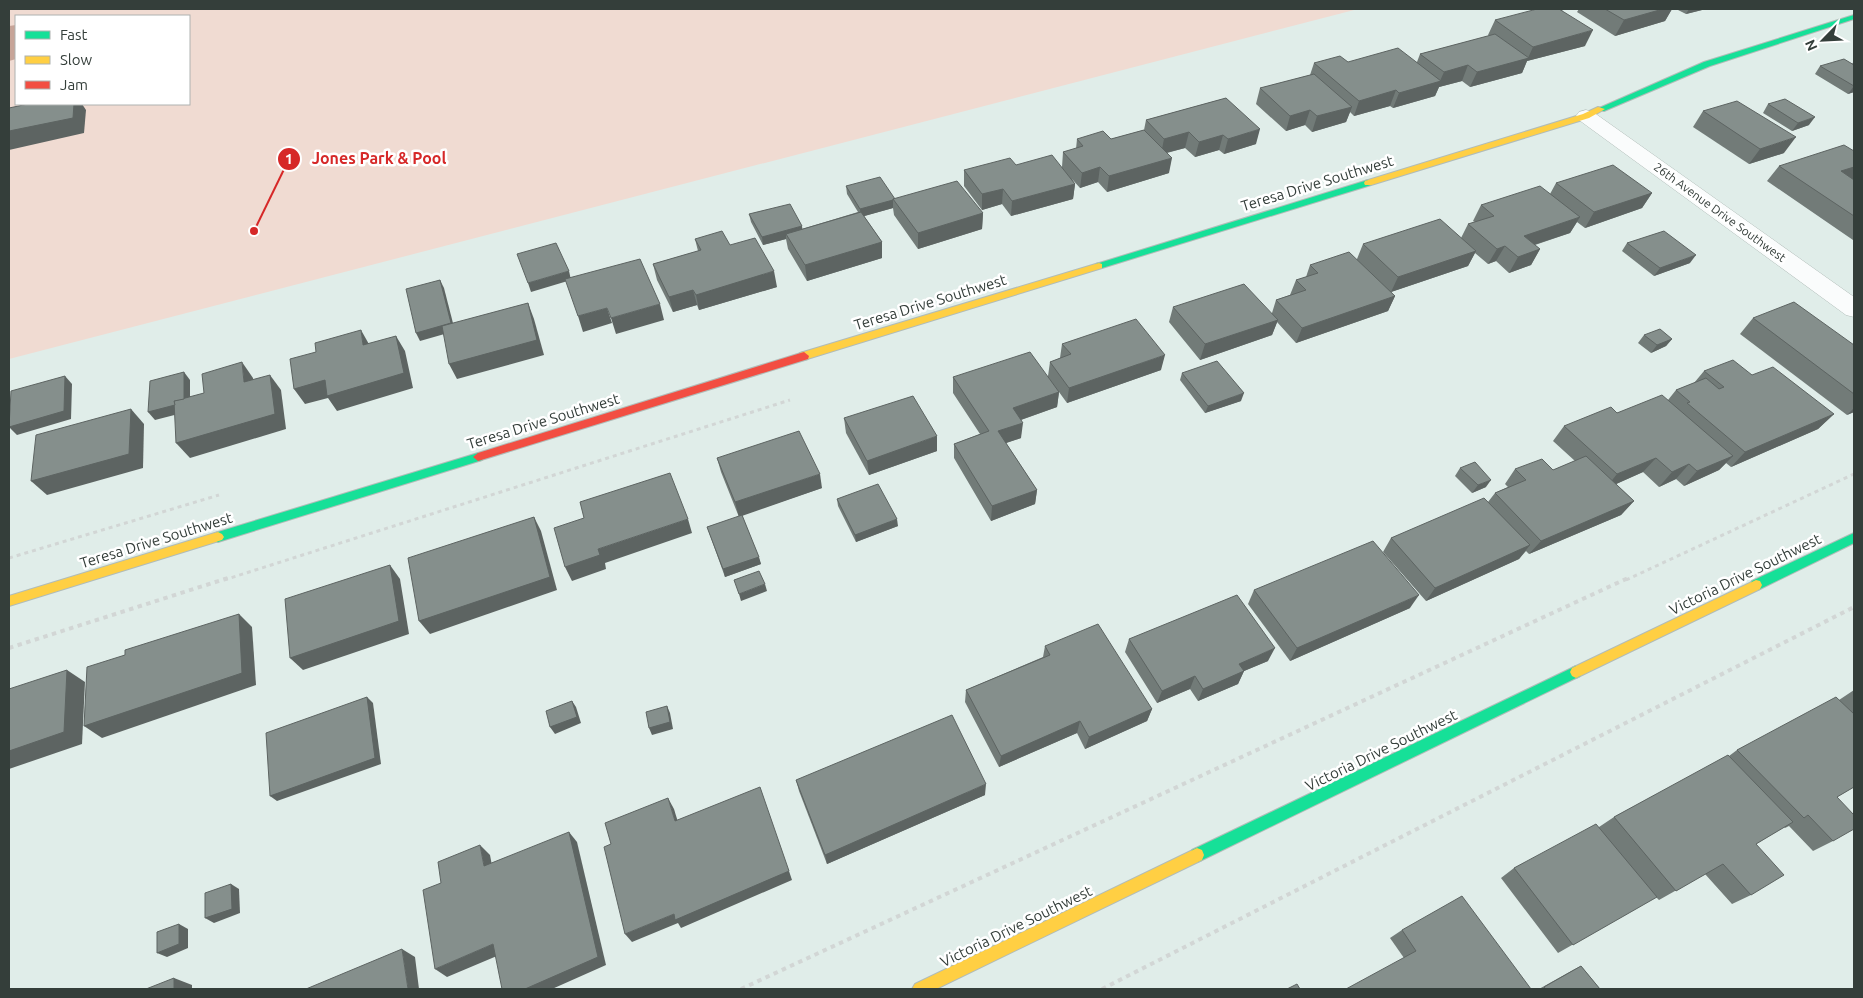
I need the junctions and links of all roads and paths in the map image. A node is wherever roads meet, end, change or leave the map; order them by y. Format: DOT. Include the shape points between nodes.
graph roads {
  1 [pos="1854,17"];
  2 [pos="1586,116"];
  3 [pos="1854,309"];
  4 [pos="1854,474"];
  5 [pos="1854,538"];
  6 [pos="9,601"];
  7 [pos="1854,607"];
  8 [pos="741,989"];
  9 [pos="920,989"];
  10 [pos="1102,989"];
  1 -- 2 [label="street, Teresa Drive Southwest" via="1707,64"];
  2 -- 3 [label="street, 26th Avenue Drive Southwest"];
  2 -- 6 [label="street, Teresa Drive Southwest"];
  4 -- 8 [label="path"];
  5 -- 9 [label="street, Victoria Drive Southwest"];
  7 -- 10 [label="path"];
}
